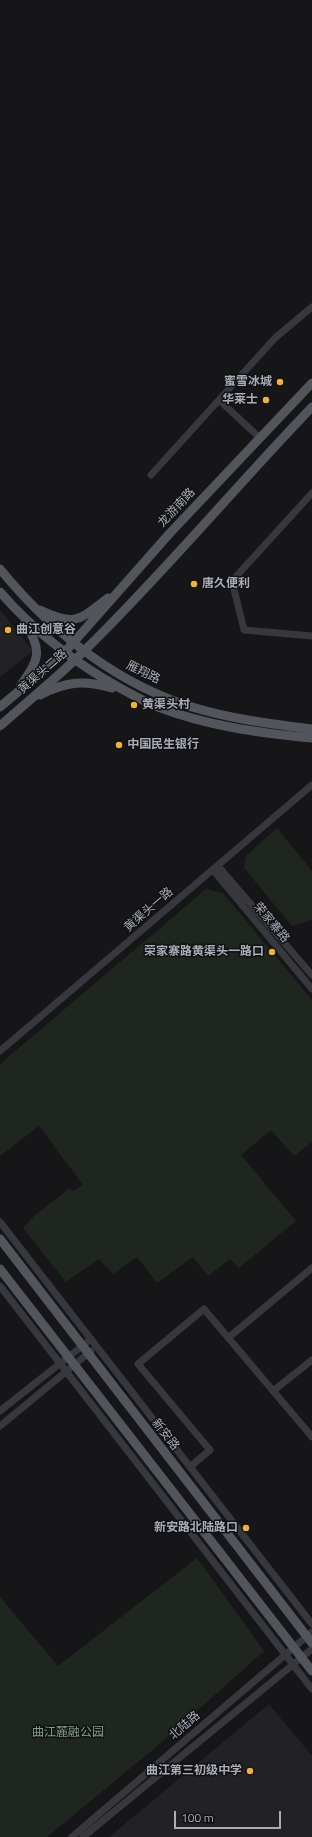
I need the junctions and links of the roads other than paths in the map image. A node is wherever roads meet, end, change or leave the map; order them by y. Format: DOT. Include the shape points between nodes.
graph roads {
  1 [pos="312,307"];
  2 [pos="312,383"];
  3 [pos="219,400"];
  4 [pos="312,407"];
  5 [pos="260,438"];
  6 [pos="151,475"];
  7 [pos="312,493"];
  8 [pos="0,569"];
  9 [pos="118,591"];
  10 [pos="0,592"];
  11 [pos="33,607"];
  12 [pos="16,610"];
  13 [pos="312,636"];
  14 [pos="73,643"];
  15 [pos="84,652"];
  16 [pos="64,653"];
  17 [pos="74,660"];
  18 [pos="128,692"];
  19 [pos="14,695"];
  20 [pos="27,702"];
  21 [pos="0,707"];
  22 [pos="0,726"];
  23 [pos="312,729"];
  24 [pos="312,738"];
  25 [pos="312,785"];
  26 [pos="215,868"];
  27 [pos="312,975"];
  28 [pos="312,989"];
  29 [pos="0,1051"];
  30 [pos="0,1222"];
  31 [pos="0,1239"];
  32 [pos="312,1268"];
  33 [pos="0,1269"];
  34 [pos="0,1286"];
  35 [pos="228,1338"];
  36 [pos="91,1339"];
  37 [pos="82,1345"];
  38 [pos="97,1347"];
  39 [pos="88,1354"];
  40 [pos="63,1360"];
  41 [pos="312,1360"];
  42 [pos="74,1365"];
  43 [pos="66,1371"];
  44 [pos="273,1391"];
  45 [pos="0,1411"];
  46 [pos="0,1426"];
  47 [pos="312,1437"];
  48 [pos="190,1467"];
  49 [pos="312,1624"];
  50 [pos="310,1637"];
  51 [pos="294,1647"];
  52 [pos="312,1649"];
  53 [pos="285,1654"];
  54 [pos="302,1658"];
  55 [pos="293,1664"];
  56 [pos="312,1671"];
  57 [pos="312,1688"];
  58 [pos="72,1837"];
  59 [pos="83,1837"];
  1 -- 3 [label="street" via="275,338"];
  2 -- 5 [label="main road, 龙游南路"];
  3 -- 5 [label="street"];
  3 -- 6 [label="street"];
  4 -- 15 [label="main road"];
  5 -- 9 [label="main road, 龙游南路"];
  7 -- 13 [label="street" via="232,581 244,630"];
  8 -- 11 [label="main road, 雁翔路"];
  9 -- 11 [label="main road" via="86,615 75,619 59,618"];
  9 -- 14 [label="main road, 龙游南路"];
  10 -- 12 [label="main road, 雁翔路"];
  11 -- 14 [label="main road, 雁翔路"];
  12 -- 16 [label="main road, 雁翔路"];
  12 -- 19 [label="main road" via="34,639 37,657 34,666"];
  14 -- 15 [label="main road, 雁翔路"];
  14 -- 16 [label="main road, 龙游南路"];
  15 -- 17 [label="main road, 黄渠头二路"];
  15 -- 23 [label="main road, 雁翔路" via="121,676 191,707 251,721"];
  16 -- 17 [label="main road, 雁翔路"];
  16 -- 19 [label="main road, 黄渠头二路"];
  17 -- 18 [label="main road, 雁翔路"];
  17 -- 20 [label="main road, 黄渠头二路"];
  18 -- 20 [label="main road" via="80,682 57,687"];
  18 -- 24 [label="main road, 雁翔路" via="159,708 222,726"];
  19 -- 21 [label="main road, 黄渠头二路"];
  20 -- 22 [label="main road, 黄渠头二路"];
  25 -- 26 [label="street, 黄渠头一路"];
  26 -- 27 [label="street, 荣家寨路"];
  26 -- 28 [label="street, 荣家寨路"];
  26 -- 29 [label="street, 黄渠头一路"];
  30 -- 36 [label="street"];
  31 -- 37 [label="main road, 新安路"];
  32 -- 35 [label="street"];
  33 -- 40 [label="main road"];
  34 -- 40 [label="street"];
  35 -- 44 [label="street"];
  35 -- 48 [label="street" via="204,1309 138,1364 210,1450"];
  36 -- 37 [label="street"];
  36 -- 38 [label="street"];
  37 -- 39 [label="main road, 新安路"];
  37 -- 40 [label="street"];
  38 -- 39 [label="street"];
  38 -- 48 [label="street"];
  39 -- 42 [label="street"];
  39 -- 50 [label="main road, 新安路"];
  40 -- 42 [label="main road"];
  40 -- 43 [label="street"];
  40 -- 45 [label="street"];
  41 -- 44 [label="street"];
  42 -- 43 [label="street"];
  42 -- 51 [label="main road"];
  43 -- 46 [label="street"];
  43 -- 53 [label="street"];
  44 -- 47 [label="street"];
  48 -- 49 [label="street"];
  50 -- 51 [label="street, 北陆路"];
  51 -- 53 [label="street, 北陆路"];
  51 -- 54 [label="main road"];
  52 -- 54 [label="street, 北陆路"];
  53 -- 55 [label="street"];
  53 -- 58 [label="street, 北陆路"];
  54 -- 55 [label="street, 北陆路"];
  54 -- 56 [label="main road"];
  55 -- 57 [label="street"];
  55 -- 59 [label="street, 北陆路"];
}
